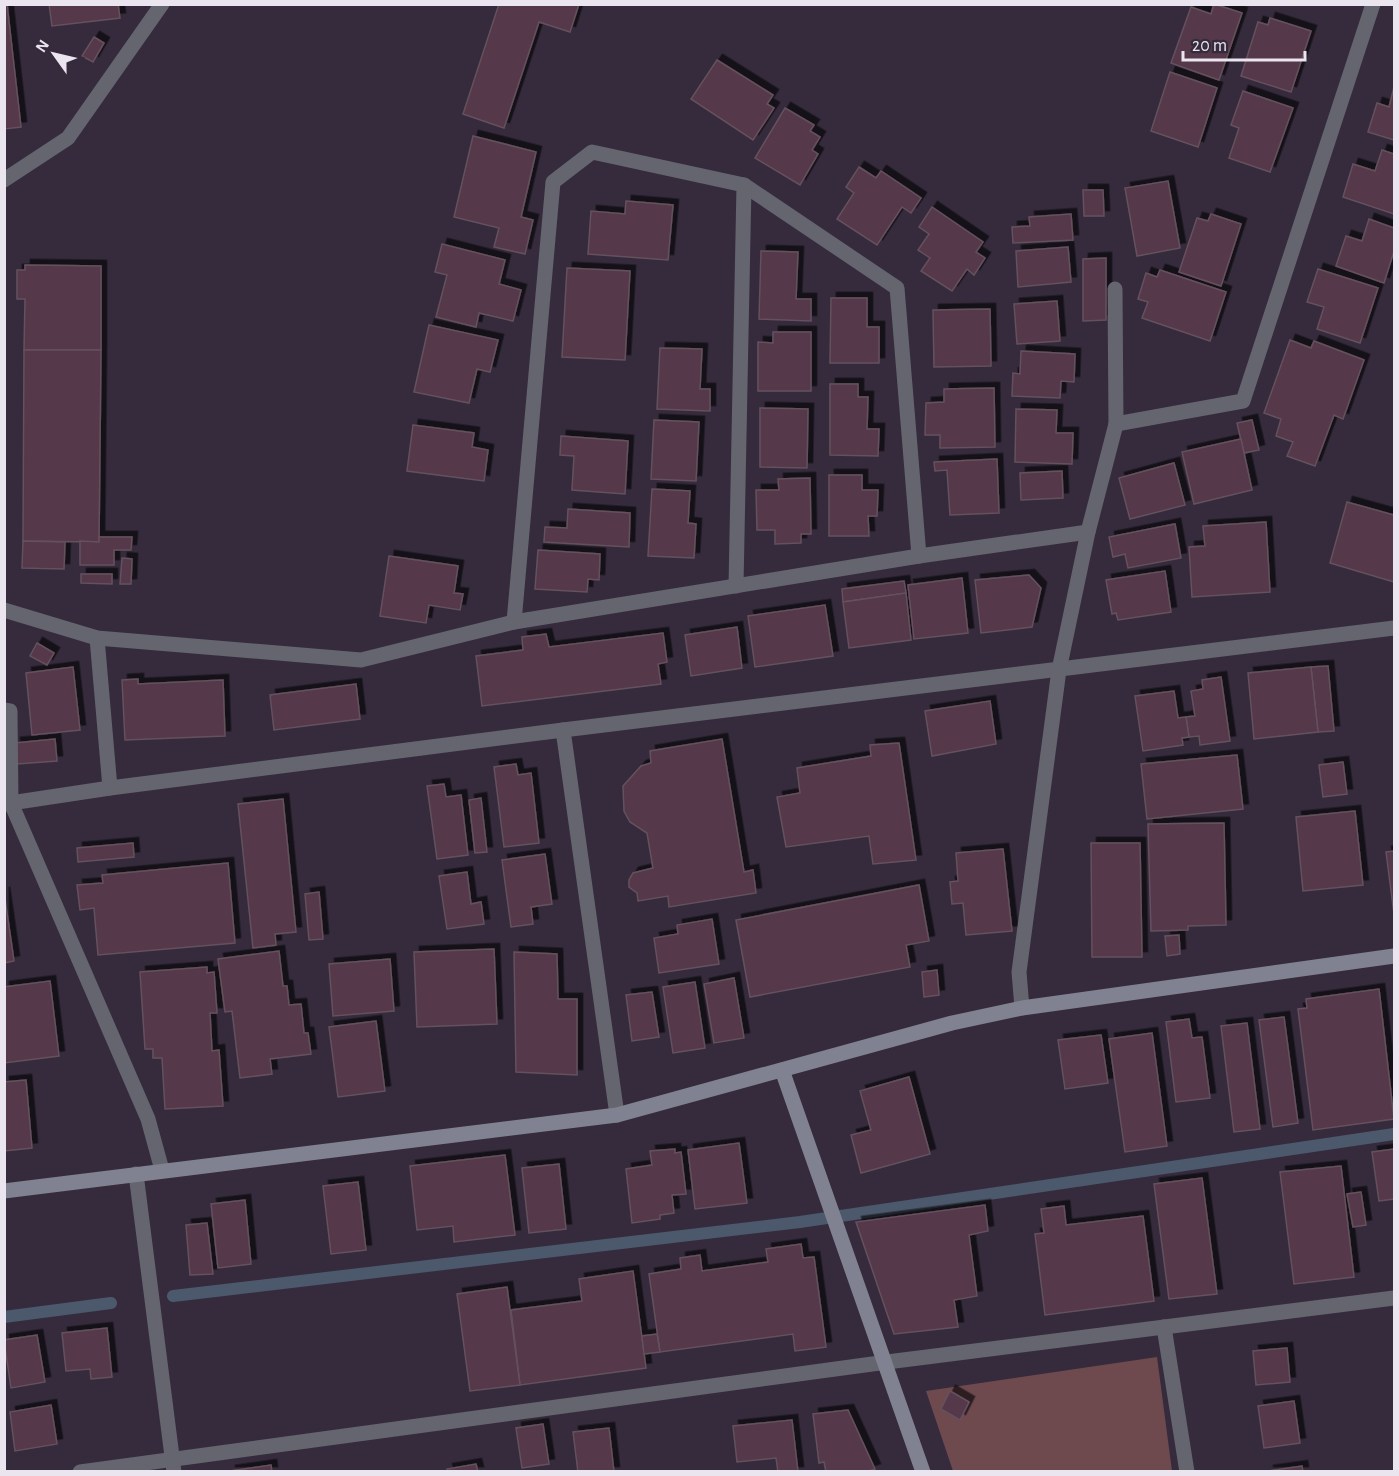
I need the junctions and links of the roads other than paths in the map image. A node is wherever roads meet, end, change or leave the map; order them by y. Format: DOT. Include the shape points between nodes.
graph roads {
  1 [pos="162,4"];
  2 [pos="1374,4"];
  3 [pos="4,180"];
  4 [pos="744,185"];
  5 [pos="1115,289"];
  6 [pos="1116,424"];
  7 [pos="1088,532"];
  8 [pos="919,556"];
  9 [pos="736,586"];
  10 [pos="4,610"];
  11 [pos="514,622"];
  12 [pos="1395,628"];
  13 [pos="98,638"];
  14 [pos="1059,670"];
  15 [pos="4,710"];
  16 [pos="562,730"];
  17 [pos="110,788"];
  18 [pos="8,804"];
  19 [pos="1395,956"];
  20 [pos="1022,1008"];
  21 [pos="782,1070"];
  22 [pos="617,1115"];
  23 [pos="162,1170"];
  24 [pos="136,1174"];
  25 [pos="4,1191"];
  26 [pos="1395,1298"];
  27 [pos="1164,1327"];
  28 [pos="887,1362"];
  29 [pos="173,1466"];
  30 [pos="80,1472"];
  31 [pos="923,1472"];
  32 [pos="1187,1472"];
  1 -- 3 [label="street" via="68,138"];
  2 -- 6 [label="street" via="1243,400"];
  4 -- 8 [label="street" via="897,288"];
  4 -- 9 [label="street"];
  4 -- 11 [label="street" via="592,152 553,182"];
  5 -- 6 [label="street"];
  6 -- 7 [label="street"];
  7 -- 8 [label="street"];
  7 -- 14 [label="street"];
  8 -- 9 [label="street"];
  9 -- 11 [label="street"];
  10 -- 13 [label="street"];
  11 -- 13 [label="street" via="361,660"];
  12 -- 14 [label="street"];
  13 -- 17 [label="street"];
  14 -- 16 [label="street"];
  14 -- 20 [label="street" via="1019,972"];
  15 -- 18 [label="street" via="10,711"];
  16 -- 17 [label="street"];
  16 -- 22 [label="street"];
  17 -- 18 [label="street"];
  18 -- 23 [label="street" via="148,1119"];
  19 -- 20 [label="street"];
  20 -- 21 [label="street"];
  21 -- 22 [label="street"];
  21 -- 28 [label="street"];
  22 -- 23 [label="street"];
  23 -- 24 [label="street"];
  24 -- 25 [label="street"];
  24 -- 29 [label="street"];
  26 -- 27 [label="street"];
  27 -- 28 [label="street"];
  27 -- 32 [label="street"];
  28 -- 29 [label="street"];
  28 -- 31 [label="street"];
  29 -- 30 [label="street"];
}
